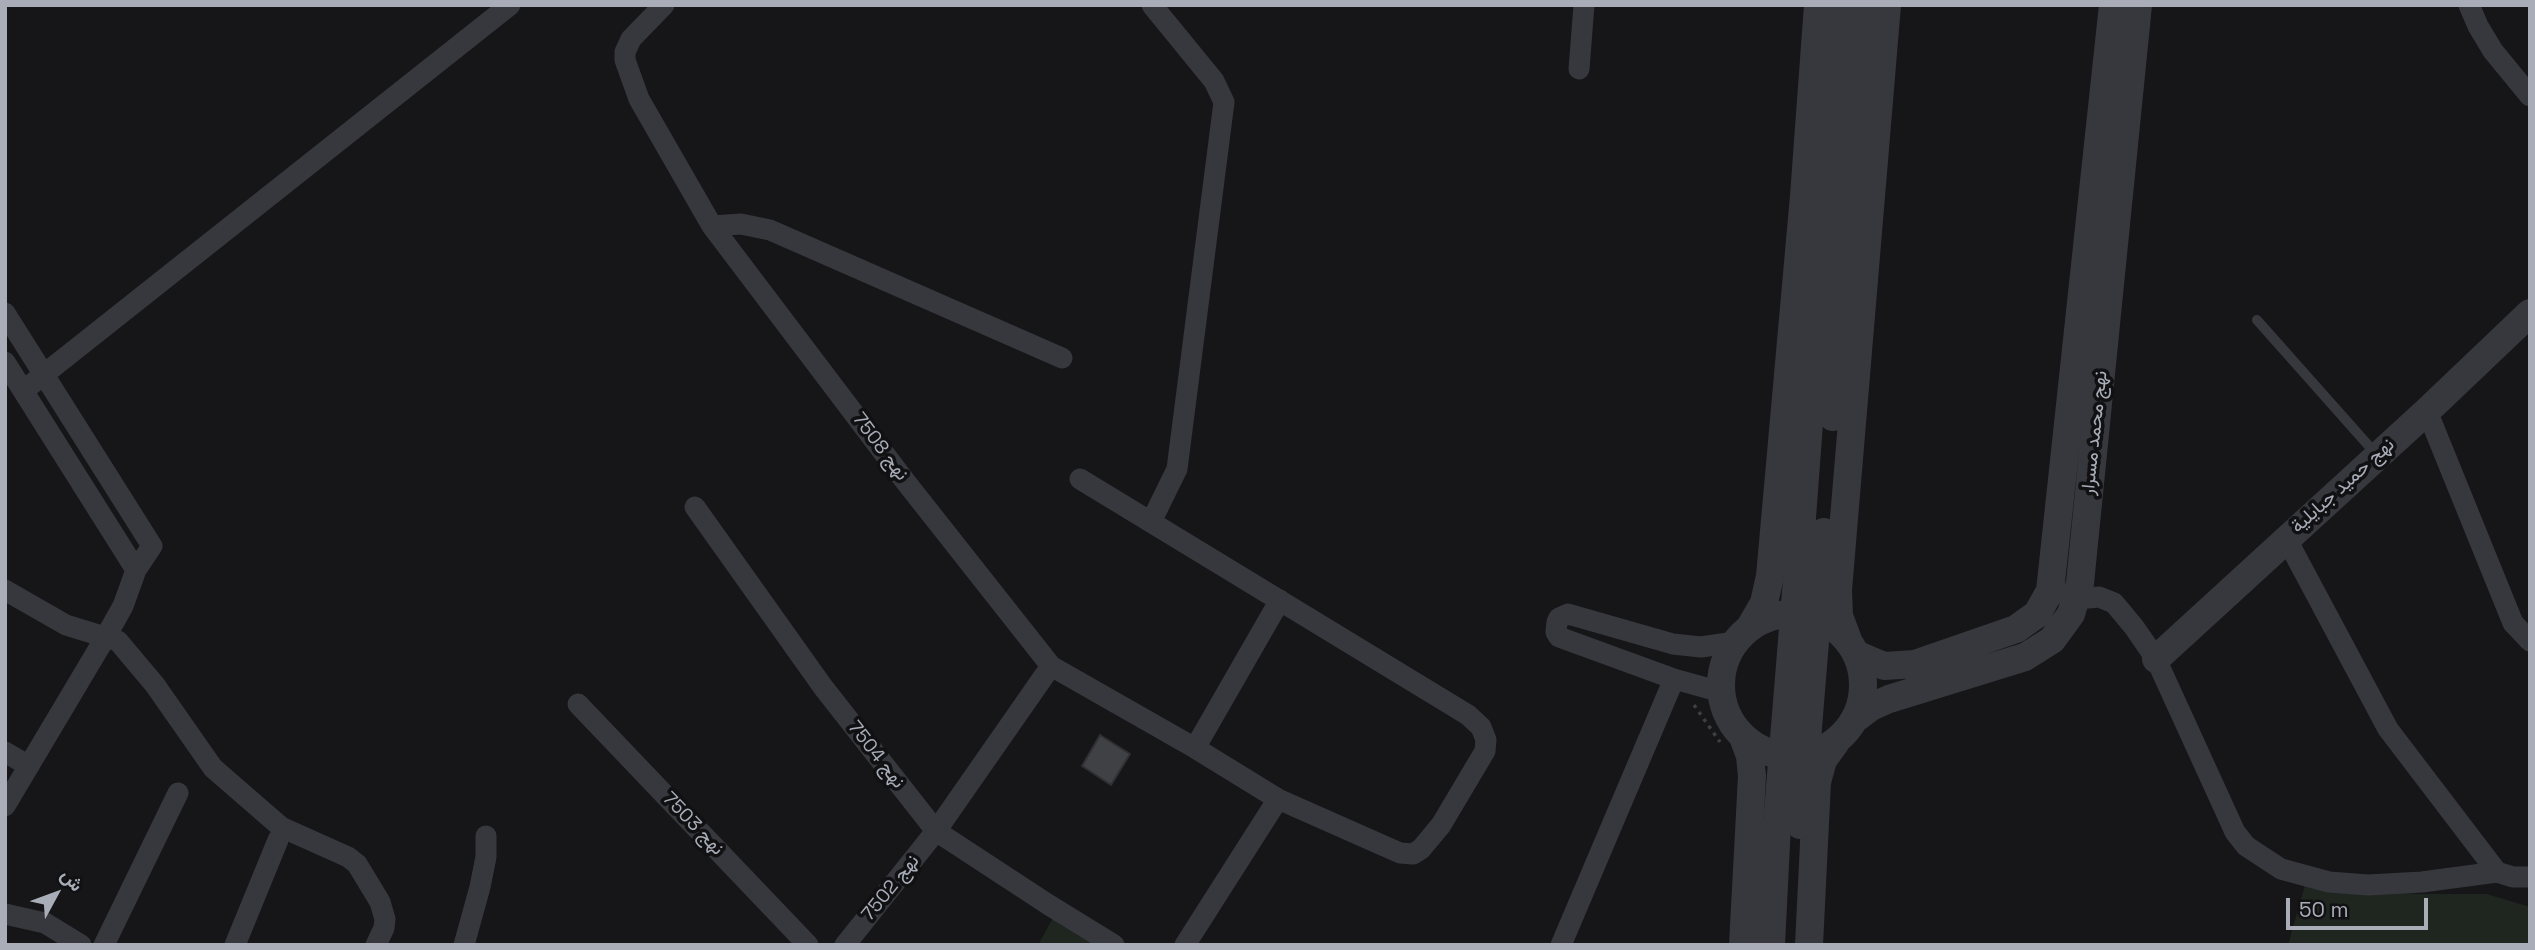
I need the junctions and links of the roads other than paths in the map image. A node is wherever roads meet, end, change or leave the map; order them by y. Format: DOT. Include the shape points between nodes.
graph roads {
  1 [pos="510,5"];
  2 [pos="664,5"];
  3 [pos="1152,5"];
  4 [pos="1584,5"];
  5 [pos="1818,5"];
  6 [pos="1840,5"];
  7 [pos="1864,5"];
  8 [pos="1886,5"];
  9 [pos="2113,5"];
  10 [pos="2138,5"];
  11 [pos="2469,5"];
  12 [pos="1579,69"];
  13 [pos="2530,96"];
  14 [pos="712,226"];
  15 [pos="5,313"];
  16 [pos="2530,313"];
  17 [pos="2257,320"];
  18 [pos="1062,358"];
  19 [pos="5,362"];
  20 [pos="44,375"];
  21 [pos="23,391"];
  22 [pos="2427,411"];
  23 [pos="2378,456"];
  24 [pos="1080,479"];
  25 [pos="695,507"];
  26 [pos="1151,522"];
  27 [pos="1813,531"];
  28 [pos="2286,538"];
  29 [pos="136,570"];
  30 [pos="5,590"];
  31 [pos="2077,599"];
  32 [pos="1280,600"];
  33 [pos="1742,635"];
  34 [pos="105,638"];
  35 [pos="2530,641"];
  36 [pos="1852,647"];
  37 [pos="2155,659"];
  38 [pos="1051,666"];
  39 [pos="1674,679"];
  40 [pos="1721,692"];
  41 [pos="578,704"];
  42 [pos="1855,719"];
  43 [pos="1743,737"];
  44 [pos="1836,742"];
  45 [pos="1195,748"];
  46 [pos="5,752"];
  47 [pos="29,766"];
  48 [pos="178,793"];
  49 [pos="1278,799"];
  50 [pos="5,806"];
  51 [pos="1788,825"];
  52 [pos="936,831"];
  53 [pos="486,836"];
  54 [pos="278,840"];
  55 [pos="2513,875"];
  56 [pos="2530,892"];
  57 [pos="5,914"];
  58 [pos="81,945"];
  59 [pos="104,945"];
  60 [pos="235,945"];
  61 [pos="376,945"];
  62 [pos="464,945"];
  63 [pos="808,945"];
  64 [pos="845,945"];
  65 [pos="1114,945"];
  66 [pos="1185,945"];
  67 [pos="1561,945"];
  68 [pos="1743,945"];
  69 [pos="1770,945"];
  70 [pos="1794,945"];
  71 [pos="1809,945"];
  1 -- 20 [label="street"];
  2 -- 14 [label="street, نهج 7508" via="631,39 625,60 639,99"];
  3 -- 26 [label="street" via="1214,81 1224,102 1177,469"];
  4 -- 12 [label="street"];
  5 -- 33 [label="street" via="1770,576 1764,603"];
  6 -- 27 [label="street"];
  7 -- 27 [label="street"];
  8 -- 36 [label="street" via="1838,590 1839,616"];
  9 -- 36 [label="street, نهج محمد مسرار" via="2050,590 2037,614 2015,629 1915,664 1884,666"];
  10 -- 31 [label="street, نهج محمد مسرار"];
  11 -- 13 [label="street" via="2493,51"];
  14 -- 18 [label="street" via="741,224 770,230"];
  14 -- 38 [label="street, نهج 7508"];
  15 -- 20 [label="street"];
  16 -- 22 [label="street, نهج حميد جبايلية"];
  17 -- 23 [label="lane"];
  19 -- 21 [label="street"];
  20 -- 21 [label="street"];
  20 -- 29 [label="street" via="152,547"];
  21 -- 29 [label="street"];
  22 -- 23 [label="street, نهج حميد جبايلية"];
  22 -- 35 [label="street" via="2513,623"];
  23 -- 28 [label="street, نهج حميد جبايلية"];
  24 -- 26 [label="street"];
  25 -- 52 [label="street, نهج 7504" via="823,687"];
  26 -- 32 [label="street"];
  27 -- 51 [label="street, bridge"];
  28 -- 37 [label="street, نهج حميد جبايلية"];
  28 -- 55 [label="street" via="2388,729"];
  29 -- 34 [label="street"];
  30 -- 34 [label="street" via="66,625"];
  31 -- 37 [label="street" via="2099,597 2113,603"];
  31 -- 42 [label="street, نهج محمد مسرار" via="2063,628 2040,650 1889,699"];
  32 -- 45 [label="street"];
  32 -- 49 [label="street" via="1468,715 1481,727 1486,740 1485,751 1441,825 1413,854 1380,846"];
  33 -- 36 [label="street" via="1771,617 1795,613 1829,624"];
  33 -- 39 [label="street" via="1701,647 1673,644 1568,614 1557,622 1559,637"];
  33 -- 40 [label="street" via="1723,666"];
  34 -- 47 [label="street"];
  34 -- 61 [label="street" via="118,640 124,647 213,768 281,827 357,864 385,919"];
  36 -- 42 [label="street" via="1863,680"];
  37 -- 55 [label="street" via="2235,832 2264,859 2281,869 2329,882 2368,885"];
  38 -- 45 [label="street"];
  38 -- 52 [label="street, نهج 7502"];
  39 -- 40 [label="street"];
  39 -- 67 [label="street"];
  40 -- 43 [label="street" via="1728,717"];
  41 -- 63 [label="street, نهج 7503"];
  42 -- 44 [label="street"];
  43 -- 44 [label="street" via="1764,751 1788,757 1814,754"];
  43 -- 68 [label="street" via="1752,776"];
  44 -- 71 [label="street" via="1823,760 1817,782"];
  45 -- 49 [label="street"];
  46 -- 47 [label="street"];
  47 -- 50 [label="street"];
  48 -- 59 [label="street"];
  49 -- 66 [label="street"];
  51 -- 69 [label="street"];
  51 -- 70 [label="street"];
  52 -- 64 [label="street, نهج 7502"];
  52 -- 65 [label="street, نهج 7504"];
  53 -- 62 [label="street" via="480,887"];
  54 -- 60 [label="street"];
  55 -- 56 [label="street"];
  57 -- 58 [label="street" via="45,923"];
}
